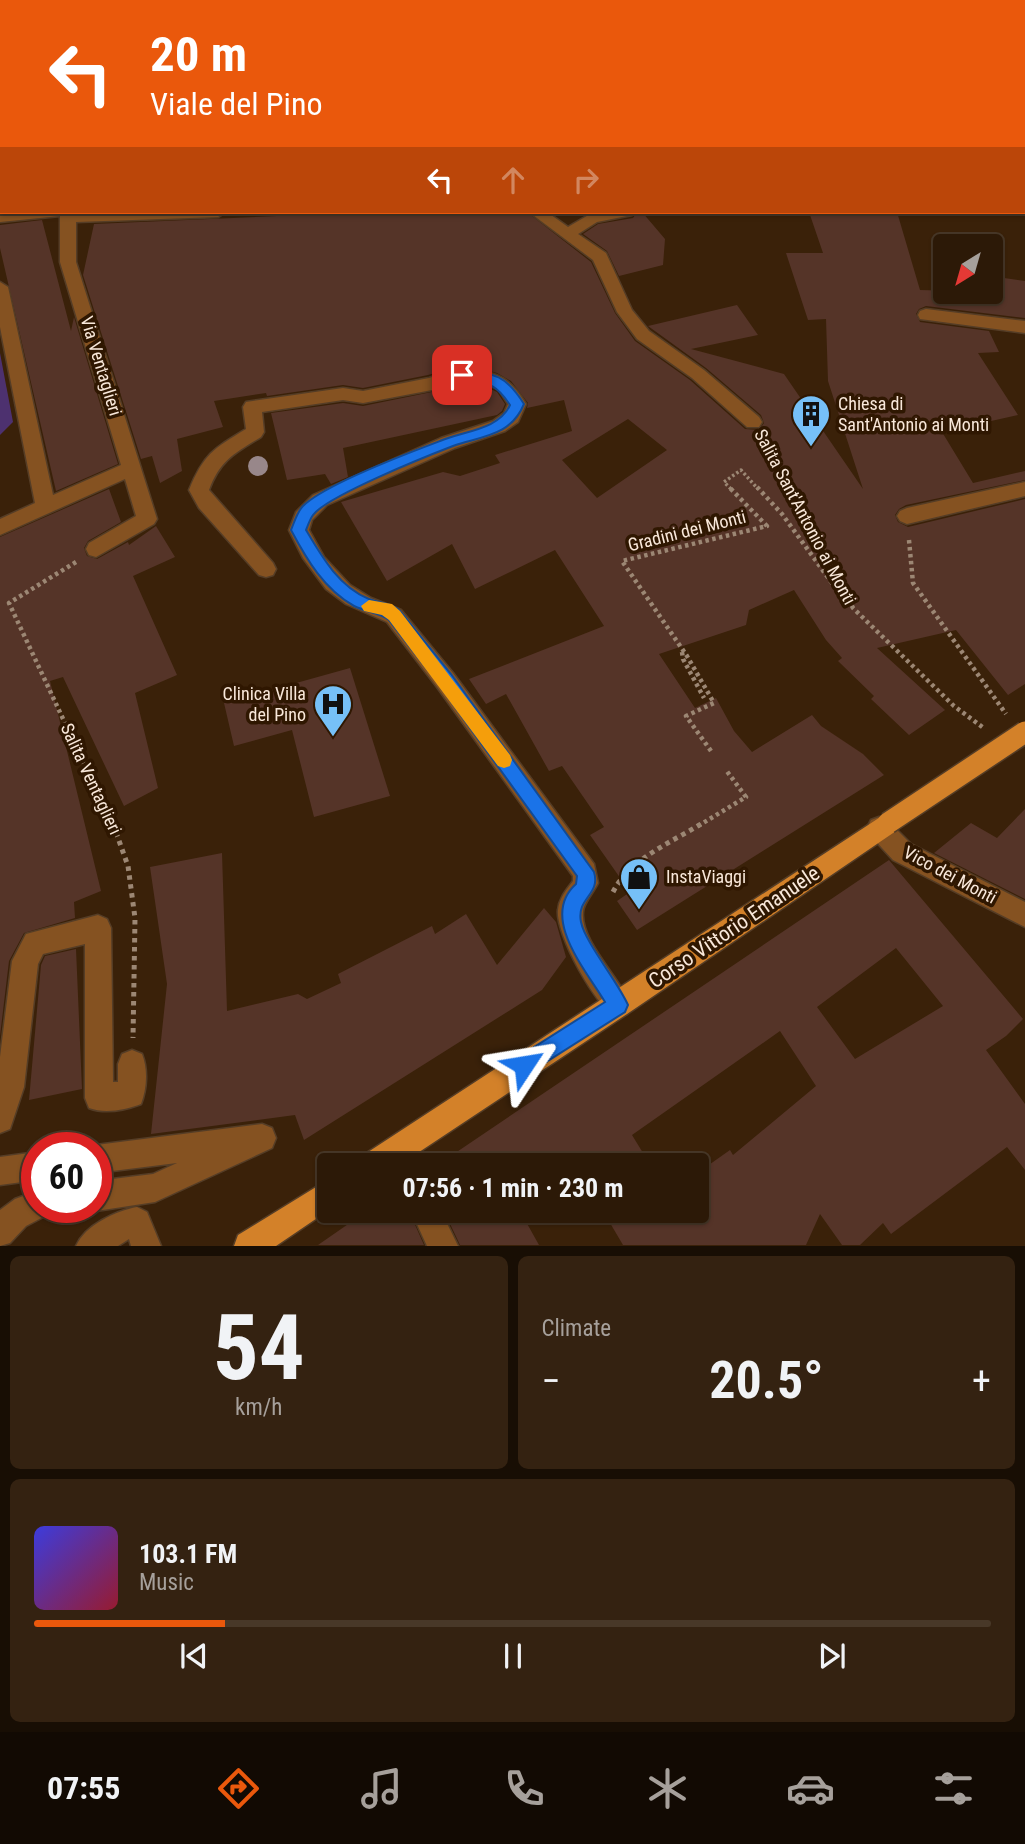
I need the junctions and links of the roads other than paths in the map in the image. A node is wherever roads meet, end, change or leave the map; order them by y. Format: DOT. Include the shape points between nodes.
graph roads {
  1 [pos="65,214"];
  2 [pos="540,214"];
  3 [pos="615,214"];
  4 [pos="0,217"];
  5 [pos="568,233"];
  6 [pos="0,287"];
  7 [pos="926,315"];
  8 [pos="1025,327"];
  9 [pos="753,422"];
  10 [pos="132,468"];
  11 [pos="1025,489"];
  12 [pos="46,507"];
  13 [pos="907,516"];
  14 [pos="0,527"];
  15 [pos="96,549"];
  16 [pos="265,569"];
  17 [pos="1025,732"];
  18 [pos="884,826"];
  19 [pos="1025,915"];
  20 [pos="618,1005"];
  21 [pos="132,1064"];
  22 [pos="0,1119"];
  23 [pos="406,1153"];
  24 [pos="112,1157"];
  25 [pos="21,1168"];
  26 [pos="0,1171"];
  27 [pos="112,1194"];
  28 [pos="317,1201"];
  29 [pos="21,1210"];
  30 [pos="432,1223"];
  31 [pos="0,1233"];
  32 [pos="91,1245"];
  33 [pos="146,1245"];
  34 [pos="249,1245"];
  35 [pos="443,1245"];
  1 -- 4 [label="street"];
  1 -- 10 [label="street, Via Ventaglieri" via="68,262"];
  2 -- 5 [label="street, Salita Sant'Antonio ai Monti"];
  3 -- 5 [label="street" via="592,218"];
  5 -- 9 [label="street, Salita Sant'Antonio ai Monti" via="600,257 635,328"];
  6 -- 12 [label="street"];
  7 -- 8 [label="street"];
  10 -- 12 [label="street"];
  10 -- 15 [label="street, Via Ventaglieri" via="147,519"];
  11 -- 13 [label="street"];
  12 -- 14 [label="street"];
  16 -- 20 [label="street" via="199,491 203,475 221,453 253,436 252,407 343,394 363,397 471,375 496,381 514,398 516,411 499,426 331,494 307,510 299,530 342,592 394,616 585,872 584,889 571,905 572,926"];
  17 -- 18 [label="main road, Corso Vittorio Emanuele, bridge"];
  18 -- 19 [label="street, Vico dei Monti" via="902,852"];
  18 -- 20 [label="main road, Corso Vittorio Emanuele"];
  20 -- 23 [label="main road, Corso Vittorio Emanuele"];
  21 -- 22 [label="street" via="131,1094 99,1098 98,928 36,943 27,954 10,1087"];
  24 -- 27 [label="street" via="262,1138 155,1188"];
  25 -- 26 [label="street"];
  28 -- 34 [label="main road"];
  29 -- 31 [label="street"];
  30 -- 35 [label="street"];
  32 -- 33 [label="street" via="125,1224 137,1222"];
}
